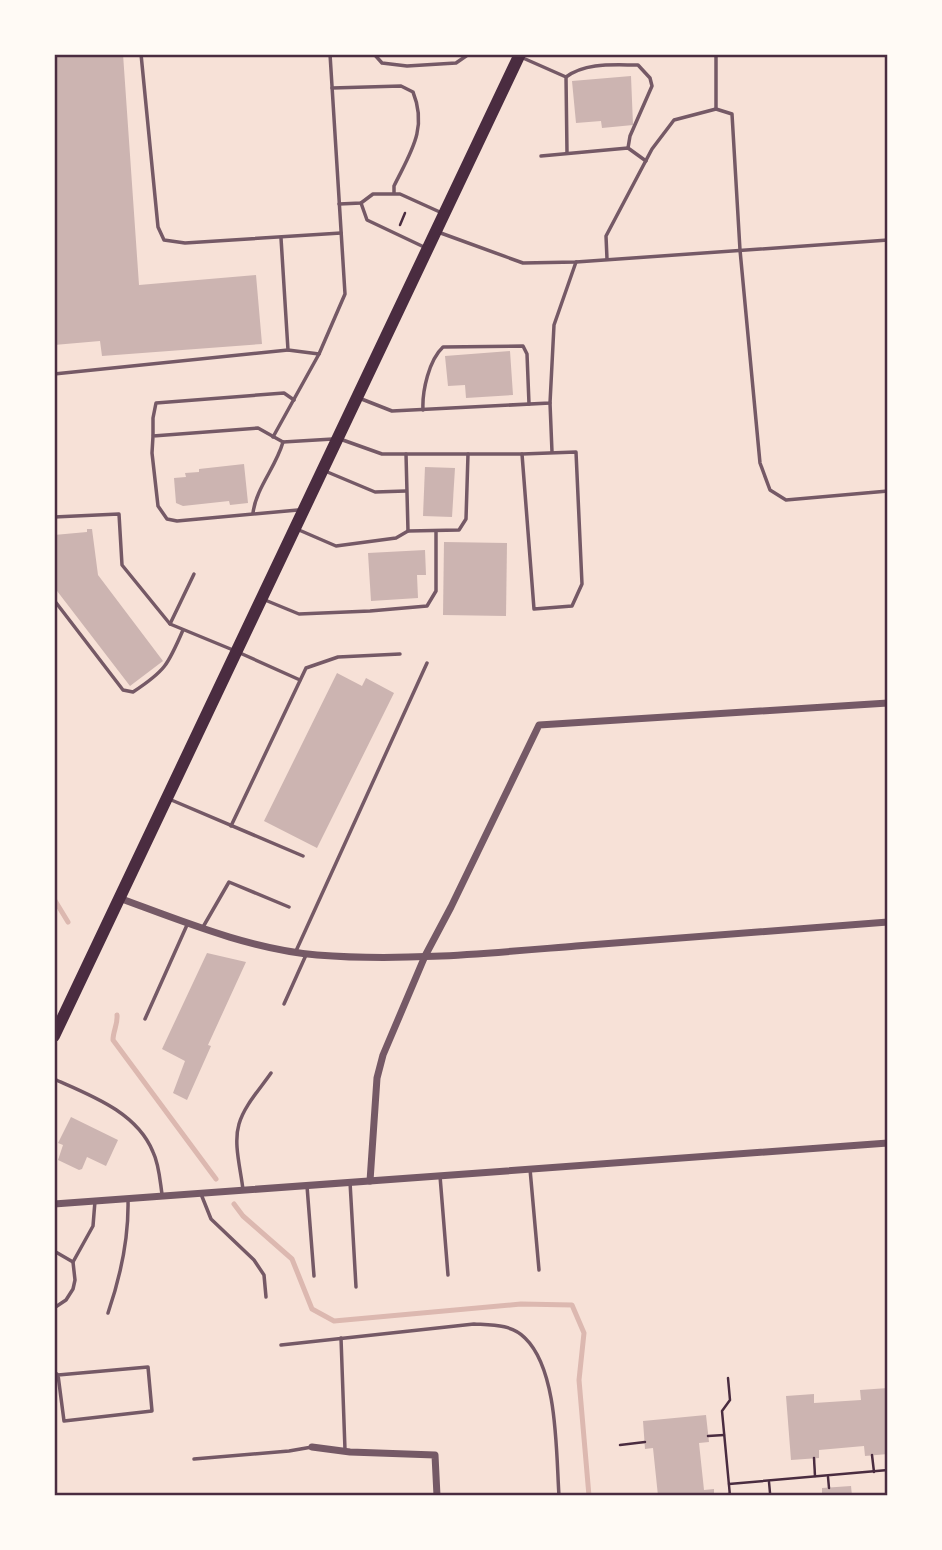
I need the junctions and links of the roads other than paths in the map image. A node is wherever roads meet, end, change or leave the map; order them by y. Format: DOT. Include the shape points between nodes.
graph roads {
  1 [pos="141,54"];
  2 [pos="330,54"];
  3 [pos="374,54"];
  4 [pos="469,54"];
  5 [pos="716,54"];
  6 [pos="519,55"];
  7 [pos="566,77"];
  8 [pos="332,88"];
  9 [pos="716,109"];
  10 [pos="628,148"];
  11 [pos="567,153"];
  12 [pos="541,156"];
  13 [pos="646,161"];
  14 [pos="394,194"];
  15 [pos="361,203"];
  16 [pos="339,204"];
  17 [pos="445,214"];
  18 [pos="436,232"];
  19 [pos="341,233"];
  20 [pos="281,237"];
  21 [pos="888,240"];
  22 [pos="428,249"];
  23 [pos="740,250"];
  24 [pos="607,260"];
  25 [pos="576,262"];
  26 [pos="288,350"];
  27 [pos="319,355"];
  28 [pos="54,374"];
  29 [pos="358,398"];
  30 [pos="294,400"];
  31 [pos="550,402"];
  32 [pos="529,404"];
  33 [pos="423,410"];
  34 [pos="153,436"];
  35 [pos="273,437"];
  36 [pos="338,439"];
  37 [pos="282,442"];
  38 [pos="552,452"];
  39 [pos="406,454"];
  40 [pos="468,454"];
  41 [pos="522,454"];
  42 [pos="323,470"];
  43 [pos="406,491"];
  44 [pos="888,491"];
  45 [pos="304,510"];
  46 [pos="253,513"];
  47 [pos="54,517"];
  48 [pos="295,528"];
  49 [pos="408,531"];
  50 [pos="436,531"];
  51 [pos="194,574"];
  52 [pos="262,599"];
  53 [pos="54,600"];
  54 [pos="170,624"];
  55 [pos="183,631"];
  56 [pos="237,651"];
  57 [pos="400,654"];
  58 [pos="427,663"];
  59 [pos="300,680"];
  60 [pos="888,703"];
  61 [pos="167,798"];
  62 [pos="232,825"];
  63 [pos="303,856"];
  64 [pos="119,898"];
  65 [pos="289,908"];
  66 [pos="888,922"];
  67 [pos="188,923"];
  68 [pos="203,927"];
  69 [pos="296,951"];
  70 [pos="307,953"];
  71 [pos="425,956"];
  72 [pos="284,1004"];
  73 [pos="145,1019"];
  74 [pos="54,1036"];
  75 [pos="271,1073"];
  76 [pos="54,1079"];
  77 [pos="888,1143"];
  78 [pos="530,1169"];
  79 [pos="440,1176"];
  80 [pos="370,1181"];
  81 [pos="350,1182"];
  82 [pos="307,1186"];
  83 [pos="243,1191"];
  84 [pos="201,1194"];
  85 [pos="163,1196"];
  86 [pos="128,1199"];
  87 [pos="95,1201"];
  88 [pos="54,1204"];
  89 [pos="54,1251"];
  90 [pos="73,1262"];
  91 [pos="539,1270"];
  92 [pos="448,1275"];
  93 [pos="314,1276"];
  94 [pos="356,1287"];
  95 [pos="266,1297"];
  96 [pos="54,1308"];
  97 [pos="108,1313"];
  98 [pos="341,1338"];
  99 [pos="281,1345"];
  100 [pos="56,1373"];
  101 [pos="312,1447"];
  102 [pos="345,1452"];
  103 [pos="194,1460"];
  104 [pos="437,1496"];
  105 [pos="559,1496"];
  1 -- 20 [label="lane" via="158,227 164,240 185,243"];
  2 -- 8 [label="lane"];
  3 -- 4 [label="lane" via="382,63 407,66 456,63"];
  5 -- 9 [label="lane"];
  6 -- 7 [label="lane"];
  6 -- 17 [label="main road"];
  7 -- 10 [label="lane" via="593,66 638,65 650,78 652,86"];
  7 -- 11 [label="lane"];
  8 -- 14 [label="lane" via="401,86 413,92 420,108 417,139"];
  8 -- 16 [label="lane"];
  9 -- 13 [label="lane" via="674,120"];
  9 -- 23 [label="lane" via="732,114"];
  10 -- 11 [label="lane"];
  10 -- 13 [label="lane"];
  11 -- 12 [label="lane"];
  13 -- 24 [label="lane" via="606,236"];
  14 -- 15 [label="lane" via="373,194"];
  14 -- 17 [label="lane"];
  15 -- 16 [label="lane"];
  15 -- 22 [label="lane" via="367,220"];
  16 -- 19 [label="lane"];
  17 -- 18 [label="main road"];
  18 -- 22 [label="main road"];
  18 -- 25 [label="lane" via="523,263"];
  19 -- 20 [label="lane"];
  19 -- 27 [label="lane" via="345,294"];
  20 -- 26 [label="lane"];
  21 -- 23 [label="lane"];
  22 -- 29 [label="main road"];
  23 -- 24 [label="lane"];
  23 -- 44 [label="lane" via="760,463 770,490 786,500"];
  24 -- 25 [label="lane"];
  25 -- 31 [label="lane" via="554,325"];
  26 -- 27 [label="lane"];
  26 -- 28 [label="lane"];
  27 -- 30 [label="lane"];
  29 -- 33 [label="lane" via="392,411"];
  29 -- 36 [label="main road"];
  30 -- 34 [label="lane" via="284,393 156,403"];
  30 -- 35 [label="lane"];
  31 -- 32 [label="lane"];
  31 -- 38 [label="lane"];
  32 -- 33 [label="lane"];
  32 -- 33 [label="lane" via="523,346 443,347 436,353"];
  34 -- 35 [label="lane" via="258,428"];
  34 -- 46 [label="lane" via="158,506 167,519"];
  35 -- 37 [label="lane"];
  36 -- 37 [label="lane"];
  36 -- 39 [label="lane" via="382,454"];
  36 -- 42 [label="main road"];
  37 -- 46 [label="lane"];
  38 -- 41 [label="lane"];
  38 -- 41 [label="lane" via="576,452 582,584 572,606 534,609"];
  39 -- 40 [label="lane"];
  39 -- 43 [label="lane"];
  40 -- 41 [label="lane"];
  40 -- 50 [label="lane" via="466,519 459,530"];
  42 -- 43 [label="lane" via="375,492"];
  42 -- 45 [label="main road"];
  43 -- 49 [label="lane"];
  45 -- 46 [label="lane"];
  45 -- 48 [label="main road"];
  47 -- 54 [label="lane" via="118,514 122,565"];
  48 -- 49 [label="lane" via="336,546 396,538"];
  48 -- 52 [label="main road"];
  49 -- 50 [label="lane"];
  50 -- 52 [label="lane" via="436,591 427,606 299,614"];
  51 -- 54 [label="lane"];
  52 -- 56 [label="main road"];
  53 -- 55 [label="lane" via="123,690 133,692 158,676"];
  54 -- 55 [label="lane"];
  55 -- 56 [label="lane"];
  56 -- 59 [label="lane"];
  56 -- 61 [label="main road"];
  57 -- 59 [label="lane" via="338,657 306,667"];
  58 -- 69 [label="lane"];
  59 -- 62 [label="lane"];
  60 -- 71 [label="street" via="539,724"];
  61 -- 62 [label="lane"];
  61 -- 64 [label="main road"];
  62 -- 63 [label="lane"];
  64 -- 67 [label="street"];
  64 -- 74 [label="main road"];
  65 -- 68 [label="lane" via="229,882"];
  66 -- 71 [label="street"];
  67 -- 68 [label="street"];
  67 -- 73 [label="lane"];
  68 -- 69 [label="street"];
  69 -- 70 [label="street"];
  70 -- 71 [label="street"];
  70 -- 72 [label="lane"];
  71 -- 80 [label="street" via="377,1078"];
  75 -- 83 [label="lane" via="239,1124"];
  76 -- 85 [label="lane" via="132,1121 153,1151"];
  77 -- 78 [label="street"];
  78 -- 79 [label="street"];
  78 -- 91 [label="lane"];
  79 -- 80 [label="street"];
  79 -- 92 [label="lane"];
  80 -- 81 [label="street"];
  81 -- 82 [label="street"];
  81 -- 94 [label="lane"];
  82 -- 83 [label="street"];
  82 -- 93 [label="lane"];
  83 -- 84 [label="street"];
  84 -- 85 [label="street"];
  84 -- 95 [label="lane" via="211,1219 264,1275"];
  85 -- 86 [label="street"];
  86 -- 87 [label="street"];
  86 -- 97 [label="lane" via="120,1277"];
  87 -- 88 [label="street"];
  87 -- 90 [label="lane" via="93,1226"];
  89 -- 90 [label="lane"];
  90 -- 96 [label="lane" via="73,1289"];
  98 -- 99 [label="lane"];
  98 -- 102 [label="lane"];
  98 -- 105 [label="lane" via="474,1324 503,1326 524,1336 539,1357 553,1407"];
  100 -- 100 [label="lane" via="64,1421 152,1411 148,1367"];
  101 -- 102 [label="street"];
  101 -- 103 [label="lane"];
  102 -- 104 [label="street" via="435,1455"];
}
